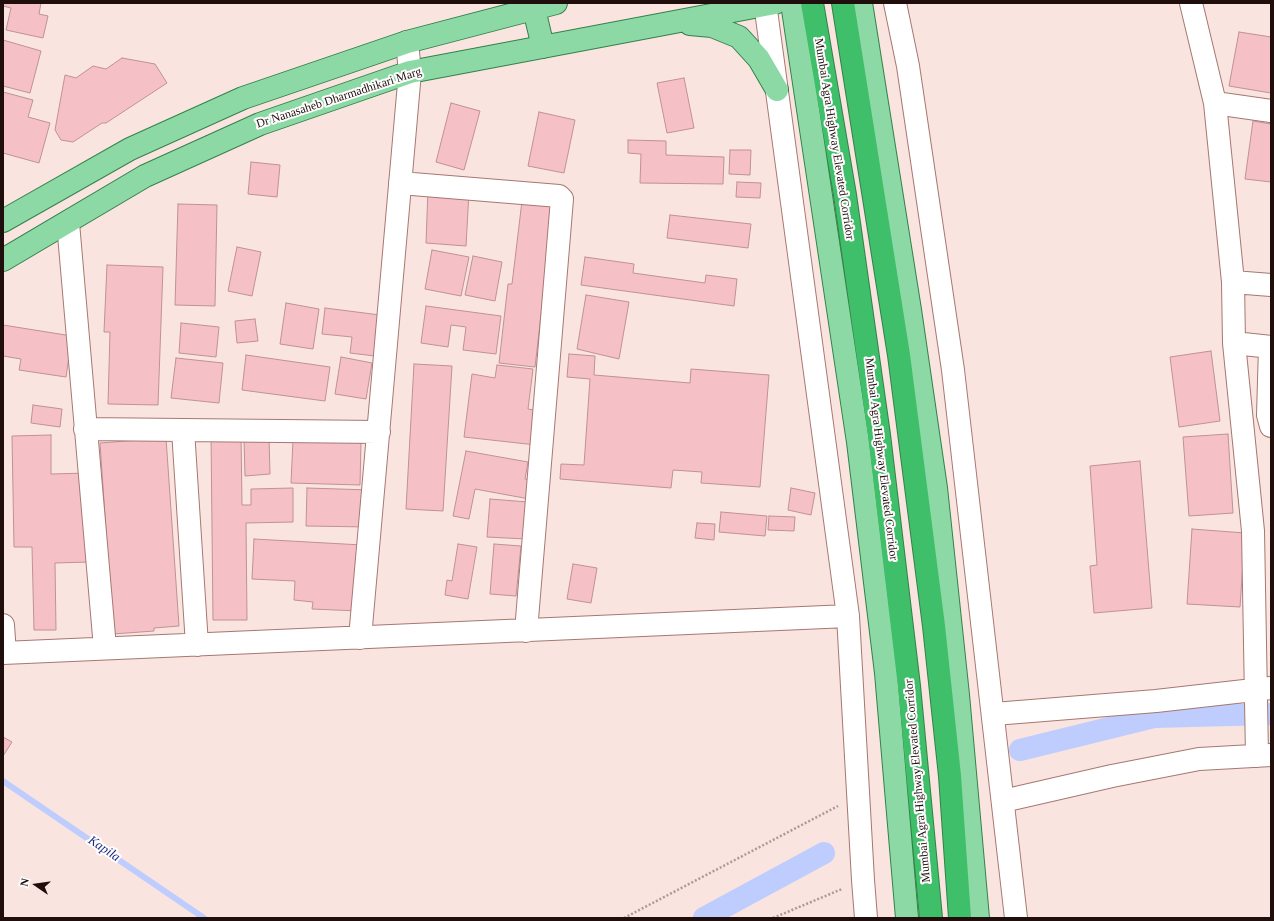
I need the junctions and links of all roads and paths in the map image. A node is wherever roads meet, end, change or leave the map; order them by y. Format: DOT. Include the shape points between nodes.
graph roads {
  1 [pos="556,3"];
  2 [pos="768,3"];
  3 [pos="792,3"];
  4 [pos="812,3"];
  5 [pos="843,3"];
  6 [pos="861,3"];
  7 [pos="895,3"];
  8 [pos="1191,3"];
  9 [pos="534,9"];
  10 [pos="673,22"];
  11 [pos="407,42"];
  12 [pos="543,46"];
  13 [pos="410,72"];
  14 [pos="777,90"];
  15 [pos="1215,103"];
  16 [pos="1271,111"];
  17 [pos="400,184"];
  18 [pos="3,221"];
  19 [pos="68,223"];
  20 [pos="3,260"];
  21 [pos="1233,282"];
  22 [pos="1271,285"];
  23 [pos="1234,343"];
  24 [pos="1270,347"];
  25 [pos="1271,426"];
  26 [pos="85,429"];
  27 [pos="183,430"];
  28 [pos="379,432"];
  29 [pos="1262,531"];
  30 [pos="848,616"];
  31 [pos="3,625"];
  32 [pos="526,631"];
  33 [pos="360,638"];
  34 [pos="196,645"];
  35 [pos="105,648"];
  36 [pos="4,653"];
  37 [pos="1260,691"];
  38 [pos="994,714"];
  39 [pos="1264,756"];
  40 [pos="859,795"];
  41 [pos="1004,801"];
  42 [pos="863,880"];
  43 [pos="624,918"];
  44 [pos="774,918"];
  45 [pos="866,918"];
  46 [pos="908,918"];
  47 [pos="931,918"];
  48 [pos="960,918"];
  49 [pos="978,918"];
  50 [pos="1016,918"];
  1 -- 9 [label="main road"];
  2 -- 10 [label="main road, Dr Nanasaheb Dharmadhikari Marg"];
  2 -- 14 [label="street"];
  3 -- 46 [label="main road" via="858,442 886,673"];
  4 -- 47 [label="highway, Mumbai Agra Highway Elevated Corridor" via="845,195 879,435 909,686"];
  5 -- 48 [label="highway" via="899,355 934,626 950,776"];
  6 -- 49 [label="main road" via="936,488"];
  7 -- 38 [label="street" via="908,66 953,370"];
  8 -- 15 [label="street"];
  9 -- 11 [label="main road"];
  9 -- 12 [label="main road"];
  10 -- 12 [label="main road, Dr Nanasaheb Dharmadhikari Marg"];
  10 -- 14 [label="main road" via="712,26 739,37 759,59"];
  11 -- 13 [label="street"];
  11 -- 18 [label="main road" via="243,98 130,149"];
  12 -- 13 [label="main road, Dr Nanasaheb Dharmadhikari Marg"];
  13 -- 17 [label="street"];
  13 -- 19 [label="main road, Dr Nanasaheb Dharmadhikari Marg" via="260,124 145,176"];
  14 -- 30 [label="street"];
  15 -- 16 [label="street"];
  15 -- 21 [label="street"];
  17 -- 28 [label="street"];
  17 -- 32 [label="street" via="559,196 562,199"];
  19 -- 20 [label="main road, Dr Nanasaheb Dharmadhikari Marg"];
  19 -- 26 [label="street"];
  21 -- 22 [label="street"];
  21 -- 23 [label="street"];
  23 -- 24 [label="street"];
  23 -- 29 [label="street"];
  24 -- 25 [label="street" via="1268,415"];
  26 -- 27 [label="street"];
  26 -- 35 [label="street"];
  27 -- 28 [label="street"];
  27 -- 34 [label="street"];
  28 -- 33 [label="street"];
  29 -- 37 [label="street"];
  30 -- 32 [label="street"];
  30 -- 40 [label="street"];
  31 -- 36 [label="street"];
  32 -- 33 [label="street"];
  33 -- 34 [label="street"];
  34 -- 35 [label="street"];
  35 -- 36 [label="street"];
  37 -- 38 [label="street"];
  37 -- 39 [label="street" via="1256,732"];
  38 -- 41 [label="street"];
  39 -- 41 [label="street" via="1199,759"];
  40 -- 42 [label="street"];
  40 -- 43 [label="path"];
  41 -- 50 [label="street"];
  42 -- 44 [label="path"];
  42 -- 45 [label="street"];
}
